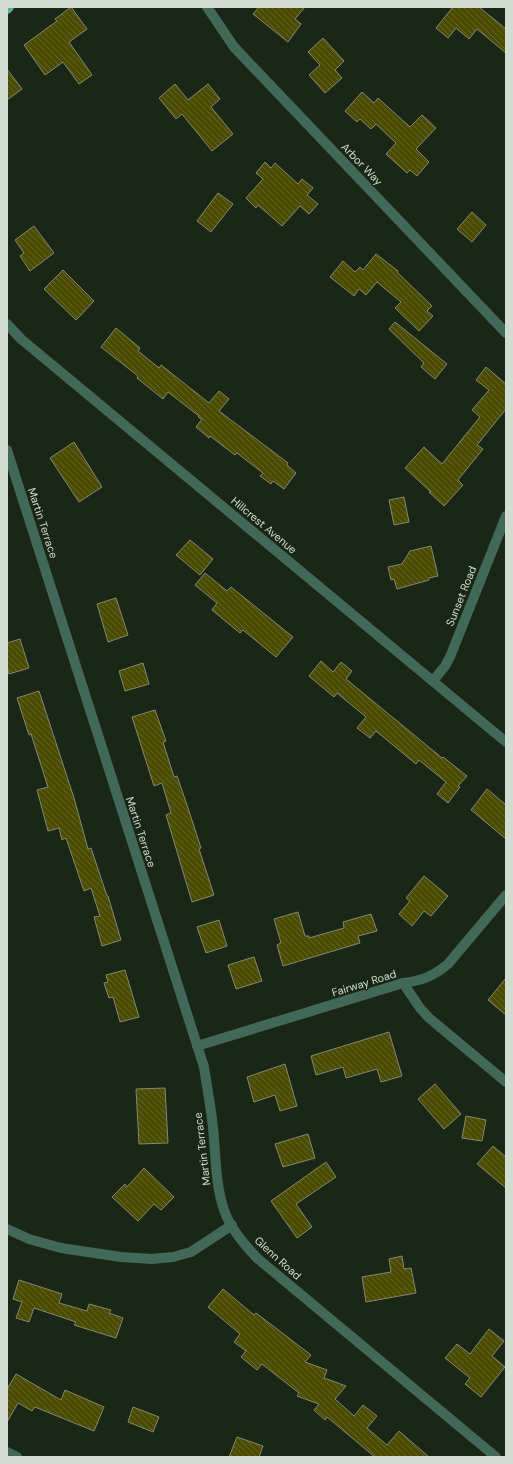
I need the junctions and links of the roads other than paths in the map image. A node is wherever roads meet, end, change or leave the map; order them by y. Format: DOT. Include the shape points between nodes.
graph roads {
  1 [pos="208,7"];
  2 [pos="7,325"];
  3 [pos="506,333"];
  4 [pos="7,450"];
  5 [pos="506,516"];
  6 [pos="433,681"];
  7 [pos="506,742"];
  8 [pos="506,895"];
  9 [pos="403,983"];
  10 [pos="197,1046"];
  11 [pos="506,1082"];
  12 [pos="232,1225"];
  13 [pos="7,1229"];
  14 [pos="7,1452"];
  15 [pos="17,1457"];
  16 [pos="496,1457"];
  1 -- 3 [label="street, Arbor Way" via="234,47"];
  2 -- 6 [label="street, Hillcrest Avenue"];
  4 -- 10 [label="street, Martin Terrace"];
  5 -- 6 [label="street, Sunset Road" via="450,656"];
  6 -- 7 [label="street, Hillcrest Avenue"];
  8 -- 9 [label="street, Fairway Road" via="444,968 430,977"];
  9 -- 10 [label="street, Fairway Road"];
  9 -- 11 [label="street" via="429,1018"];
  10 -- 12 [label="street, Martin Terrace" via="205,1074 220,1193 224,1211"];
  12 -- 13 [label="street" via="191,1252 152,1259 61,1248 29,1239"];
  12 -- 16 [label="street, Glenn Road" via="257,1258"];
  14 -- 15 [label="street"];
}
